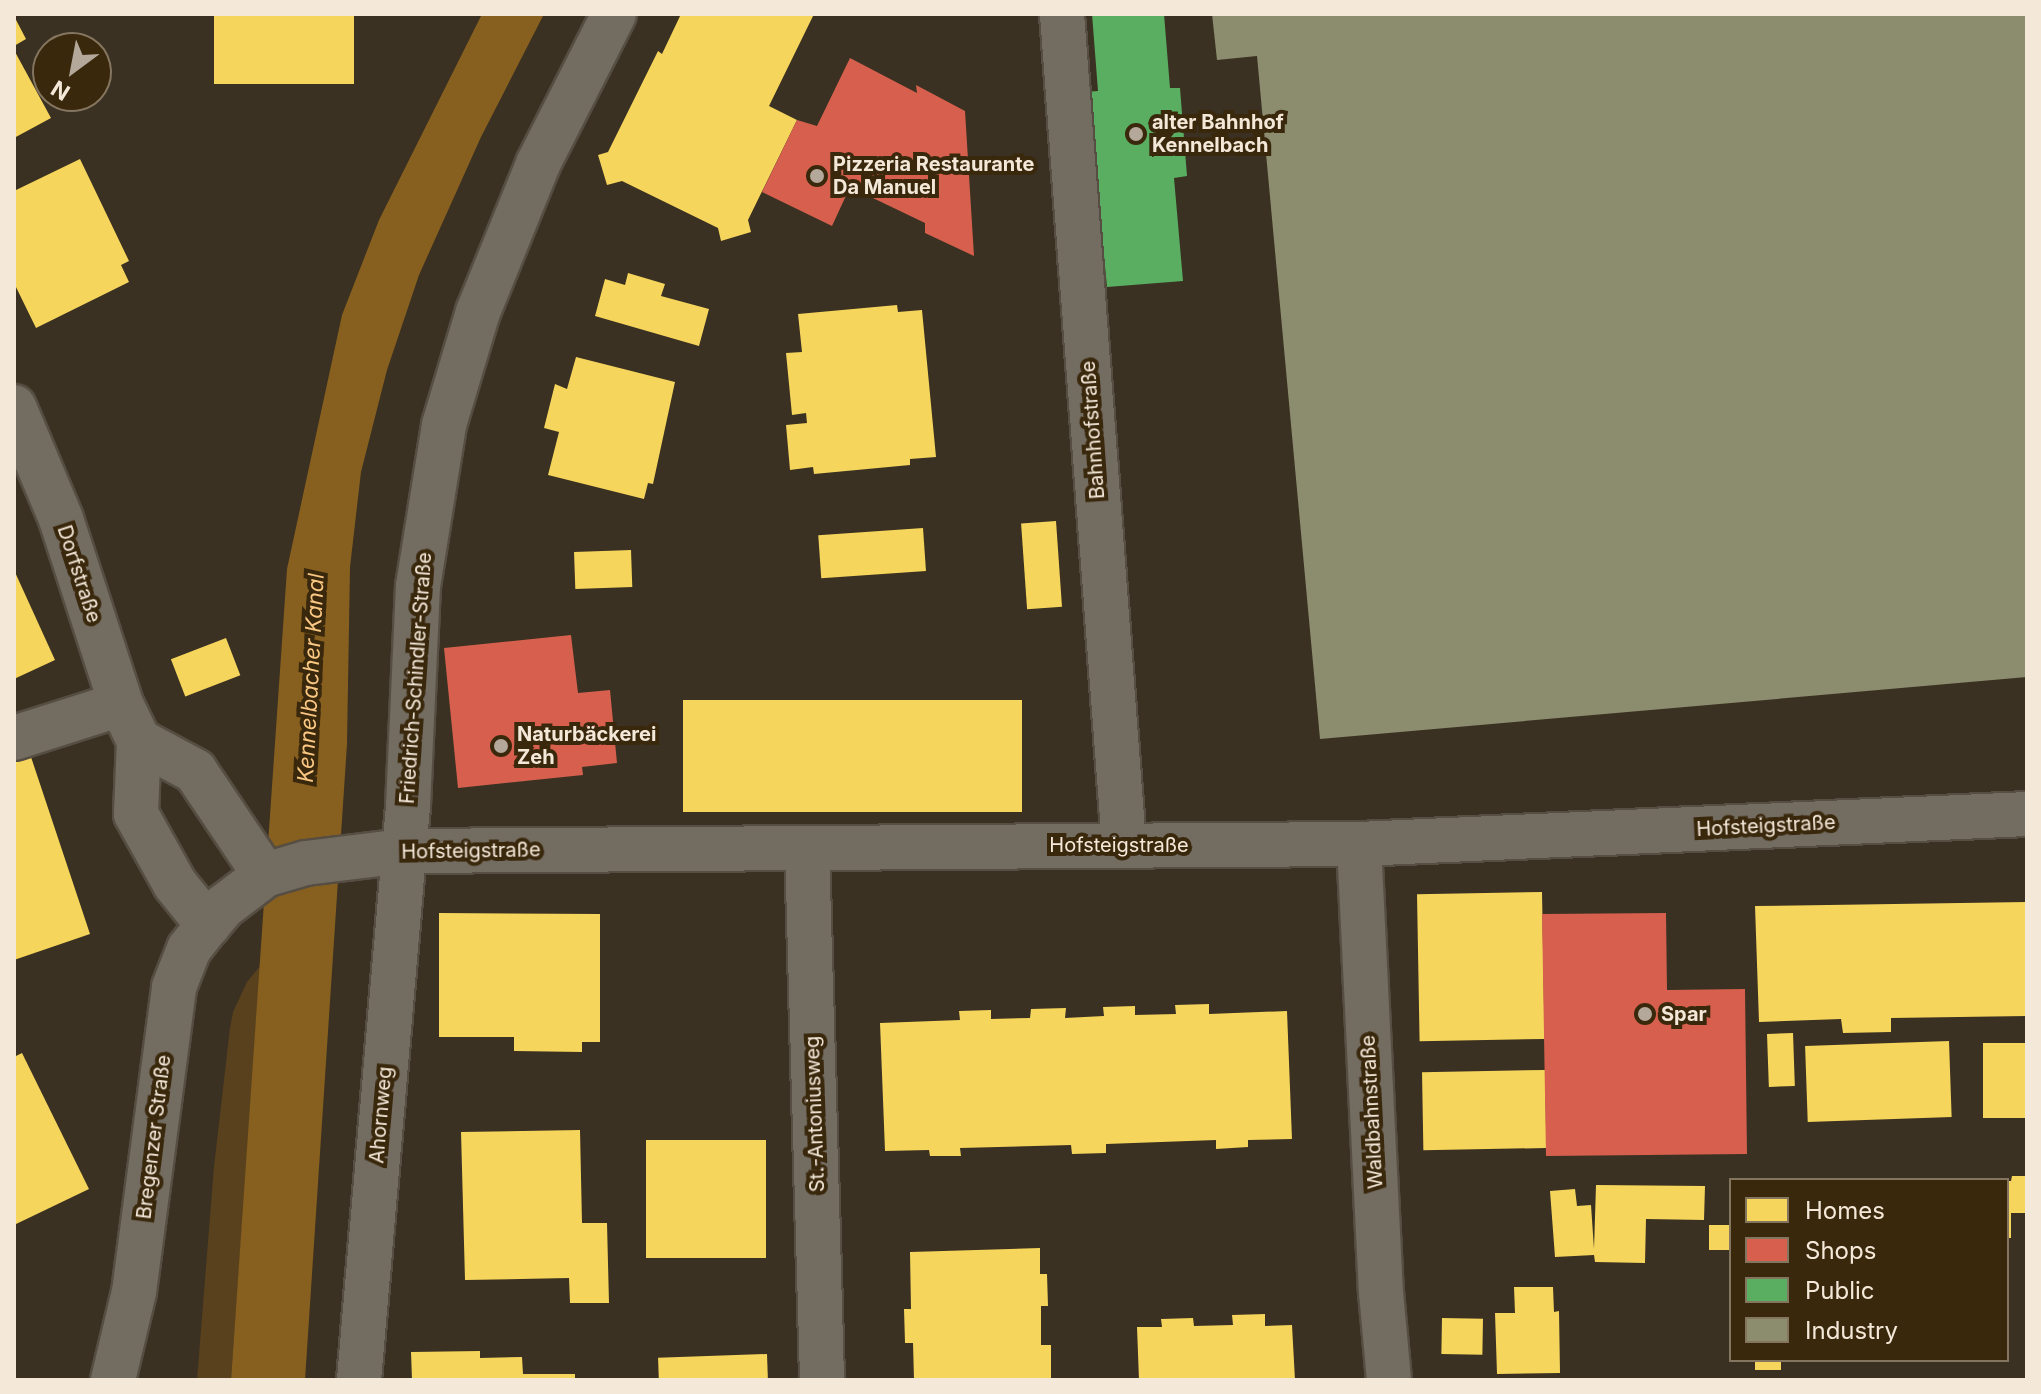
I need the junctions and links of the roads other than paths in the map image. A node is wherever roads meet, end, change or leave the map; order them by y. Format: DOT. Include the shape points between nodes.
graph roads {
  1 [pos="614,14"];
  2 [pos="1062,14"];
  3 [pos="14,407"];
  4 [pos="130,723"];
  5 [pos="14,738"];
  6 [pos="2027,814"];
  7 [pos="1359,844"];
  8 [pos="1124,845"];
  9 [pos="807,848"];
  10 [pos="404,851"];
  11 [pos="265,875"];
  12 [pos="216,916"];
  13 [pos="113,1380"];
  14 [pos="359,1380"];
  15 [pos="822,1380"];
  16 [pos="1389,1380"];
  1 -- 10 [label="street, Friedrich-Schindler-Straße" via="538,164 478,312 444,425 418,586"];
  2 -- 8 [label="street, Bahnhofstraße"];
  3 -- 4 [label="street, Dorfstraße" via="61,519"];
  4 -- 5 [label="street"];
  4 -- 11 [label="street" via="195,771"];
  4 -- 12 [label="street, Dorfstraße" via="136,814 175,884"];
  6 -- 7 [label="street, Hofsteigstraße"];
  7 -- 8 [label="street, Hofsteigstraße"];
  7 -- 16 [label="street, Waldbahnstraße"];
  8 -- 9 [label="street, Hofsteigstraße"];
  9 -- 10 [label="street, Hofsteigstraße"];
  9 -- 15 [label="street, St.-Antoniusweg"];
  10 -- 11 [label="street, Hofsteigstraße" via="306,863"];
  10 -- 14 [label="street, Ahornweg"];
  11 -- 12 [label="street, Hofsteigstraße"];
  12 -- 13 [label="street, Bregenzer Straße" via="189,949 174,987 134,1292"];
}
